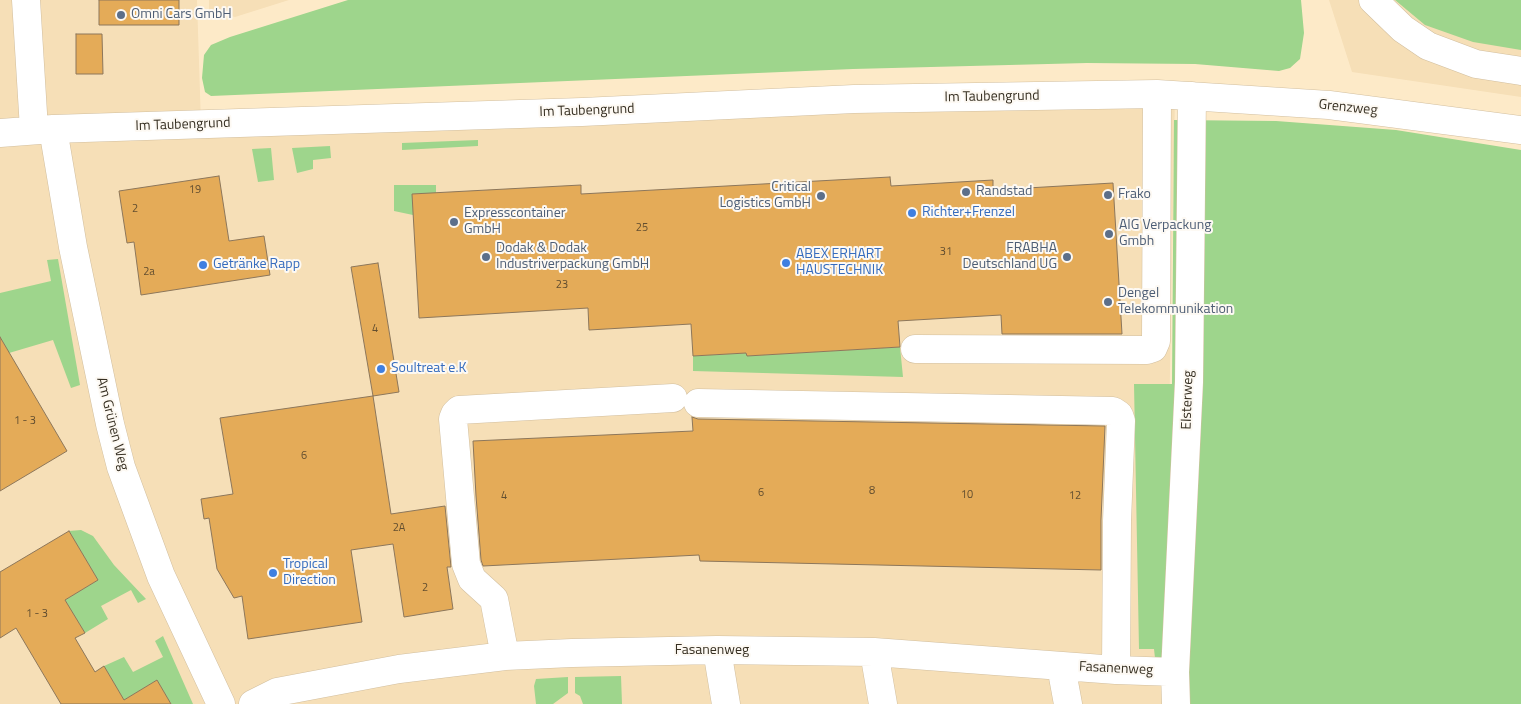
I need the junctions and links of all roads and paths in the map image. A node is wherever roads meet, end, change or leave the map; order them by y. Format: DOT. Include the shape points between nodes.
graph roads {
  1 [pos="26,0"];
  2 [pos="1373,0"];
  3 [pos="1521,71"];
  4 [pos="1175,95"];
  5 [pos="43,129"];
  6 [pos="1521,130"];
  7 [pos="0,133"];
  8 [pos="915,350"];
  9 [pos="717,650"];
  10 [pos="874,652"];
  11 [pos="505,656"];
  12 [pos="1061,666"];
  13 [pos="1116,670"];
  14 [pos="1175,672"];
  15 [pos="221,704"];
  16 [pos="253,704"];
  17 [pos="726,704"];
  18 [pos="883,704"];
  19 [pos="1068,704"];
  20 [pos="1176,704"];
  1 -- 5 [label="street, Am Grünen Weg"];
  2 -- 3 [label="street" via="1403,30 1428,46 1476,64"];
  4 -- 5 [label="street, Im Taubengrund" via="854,99"];
  4 -- 6 [label="street, Grenzweg" via="1329,105"];
  4 -- 8 [label="street" via="1153,348"];
  4 -- 14 [label="street, Elsterweg" via="1189,382"];
  5 -- 7 [label="street, Im Taubengrund"];
  5 -- 15 [label="street, Am Grünen Weg" via="73,247 121,467 161,576"];
  9 -- 10 [label="street, Fasanenweg"];
  9 -- 11 [label="street, Fasanenweg"];
  9 -- 17 [label="street"];
  10 -- 12 [label="street, Fasanenweg"];
  10 -- 18 [label="street"];
  11 -- 13 [label="street" via="494,599 472,579 466,564 455,414 459,410 686,401 1113,411 1119,415 1120,421"];
  11 -- 16 [label="street, Fasanenweg" via="371,674 277,692"];
  12 -- 13 [label="street, Fasanenweg"];
  12 -- 19 [label="street"];
  13 -- 14 [label="street, Fasanenweg"];
  14 -- 20 [label="street, Elsterweg"];
}
